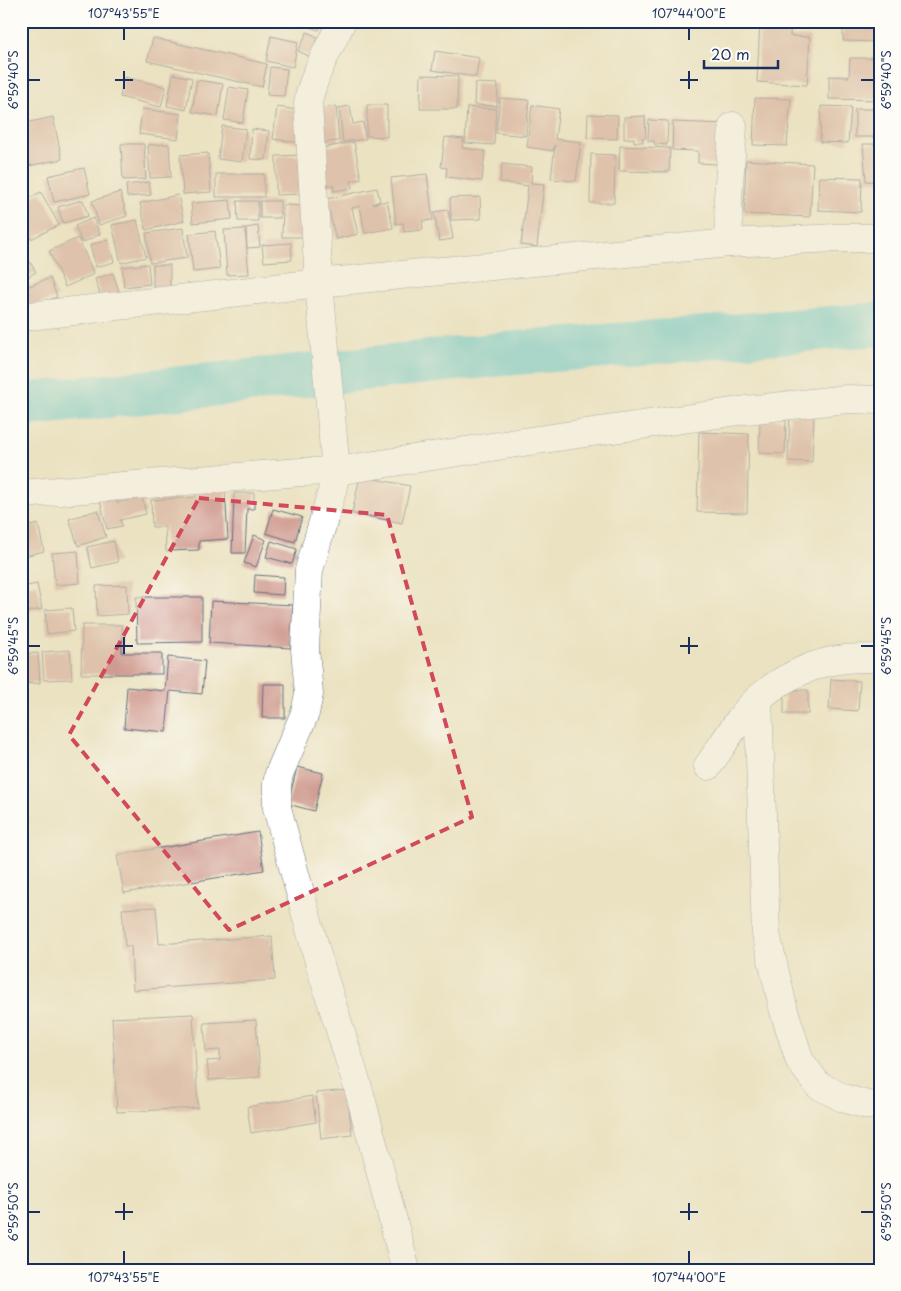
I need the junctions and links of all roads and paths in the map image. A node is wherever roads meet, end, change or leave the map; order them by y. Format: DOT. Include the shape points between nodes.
graph roads {
  1 [pos="342,21"];
  2 [pos="733,126"];
  3 [pos="880,238"];
  4 [pos="729,243"];
  5 [pos="320,287"];
  6 [pos="21,317"];
  7 [pos="880,400"];
  8 [pos="336,471"];
  9 [pos="25,497"];
  10 [pos="880,658"];
  11 [pos="758,699"];
  12 [pos="708,766"];
  13 [pos="880,1106"];
  14 [pos="406,1270"];
  1 -- 5 [label="street" via="315,78 308,103"];
  2 -- 4 [label="street" via="728,198"];
  3 -- 4 [label="street"];
  4 -- 5 [label="street"];
  5 -- 6 [label="street"];
  5 -- 8 [label="street"];
  7 -- 8 [label="street" via="847,399 736,412"];
  8 -- 9 [label="street"];
  8 -- 14 [label="street" via="309,570 305,649 309,694 305,713 279,774 277,808 319,962 360,1094"];
  10 -- 11 [label="street" via="844,659 812,667"];
  11 -- 12 [label="street"];
  11 -- 13 [label="street" via="766,934 784,1011 800,1061 818,1085 842,1098"];
}
